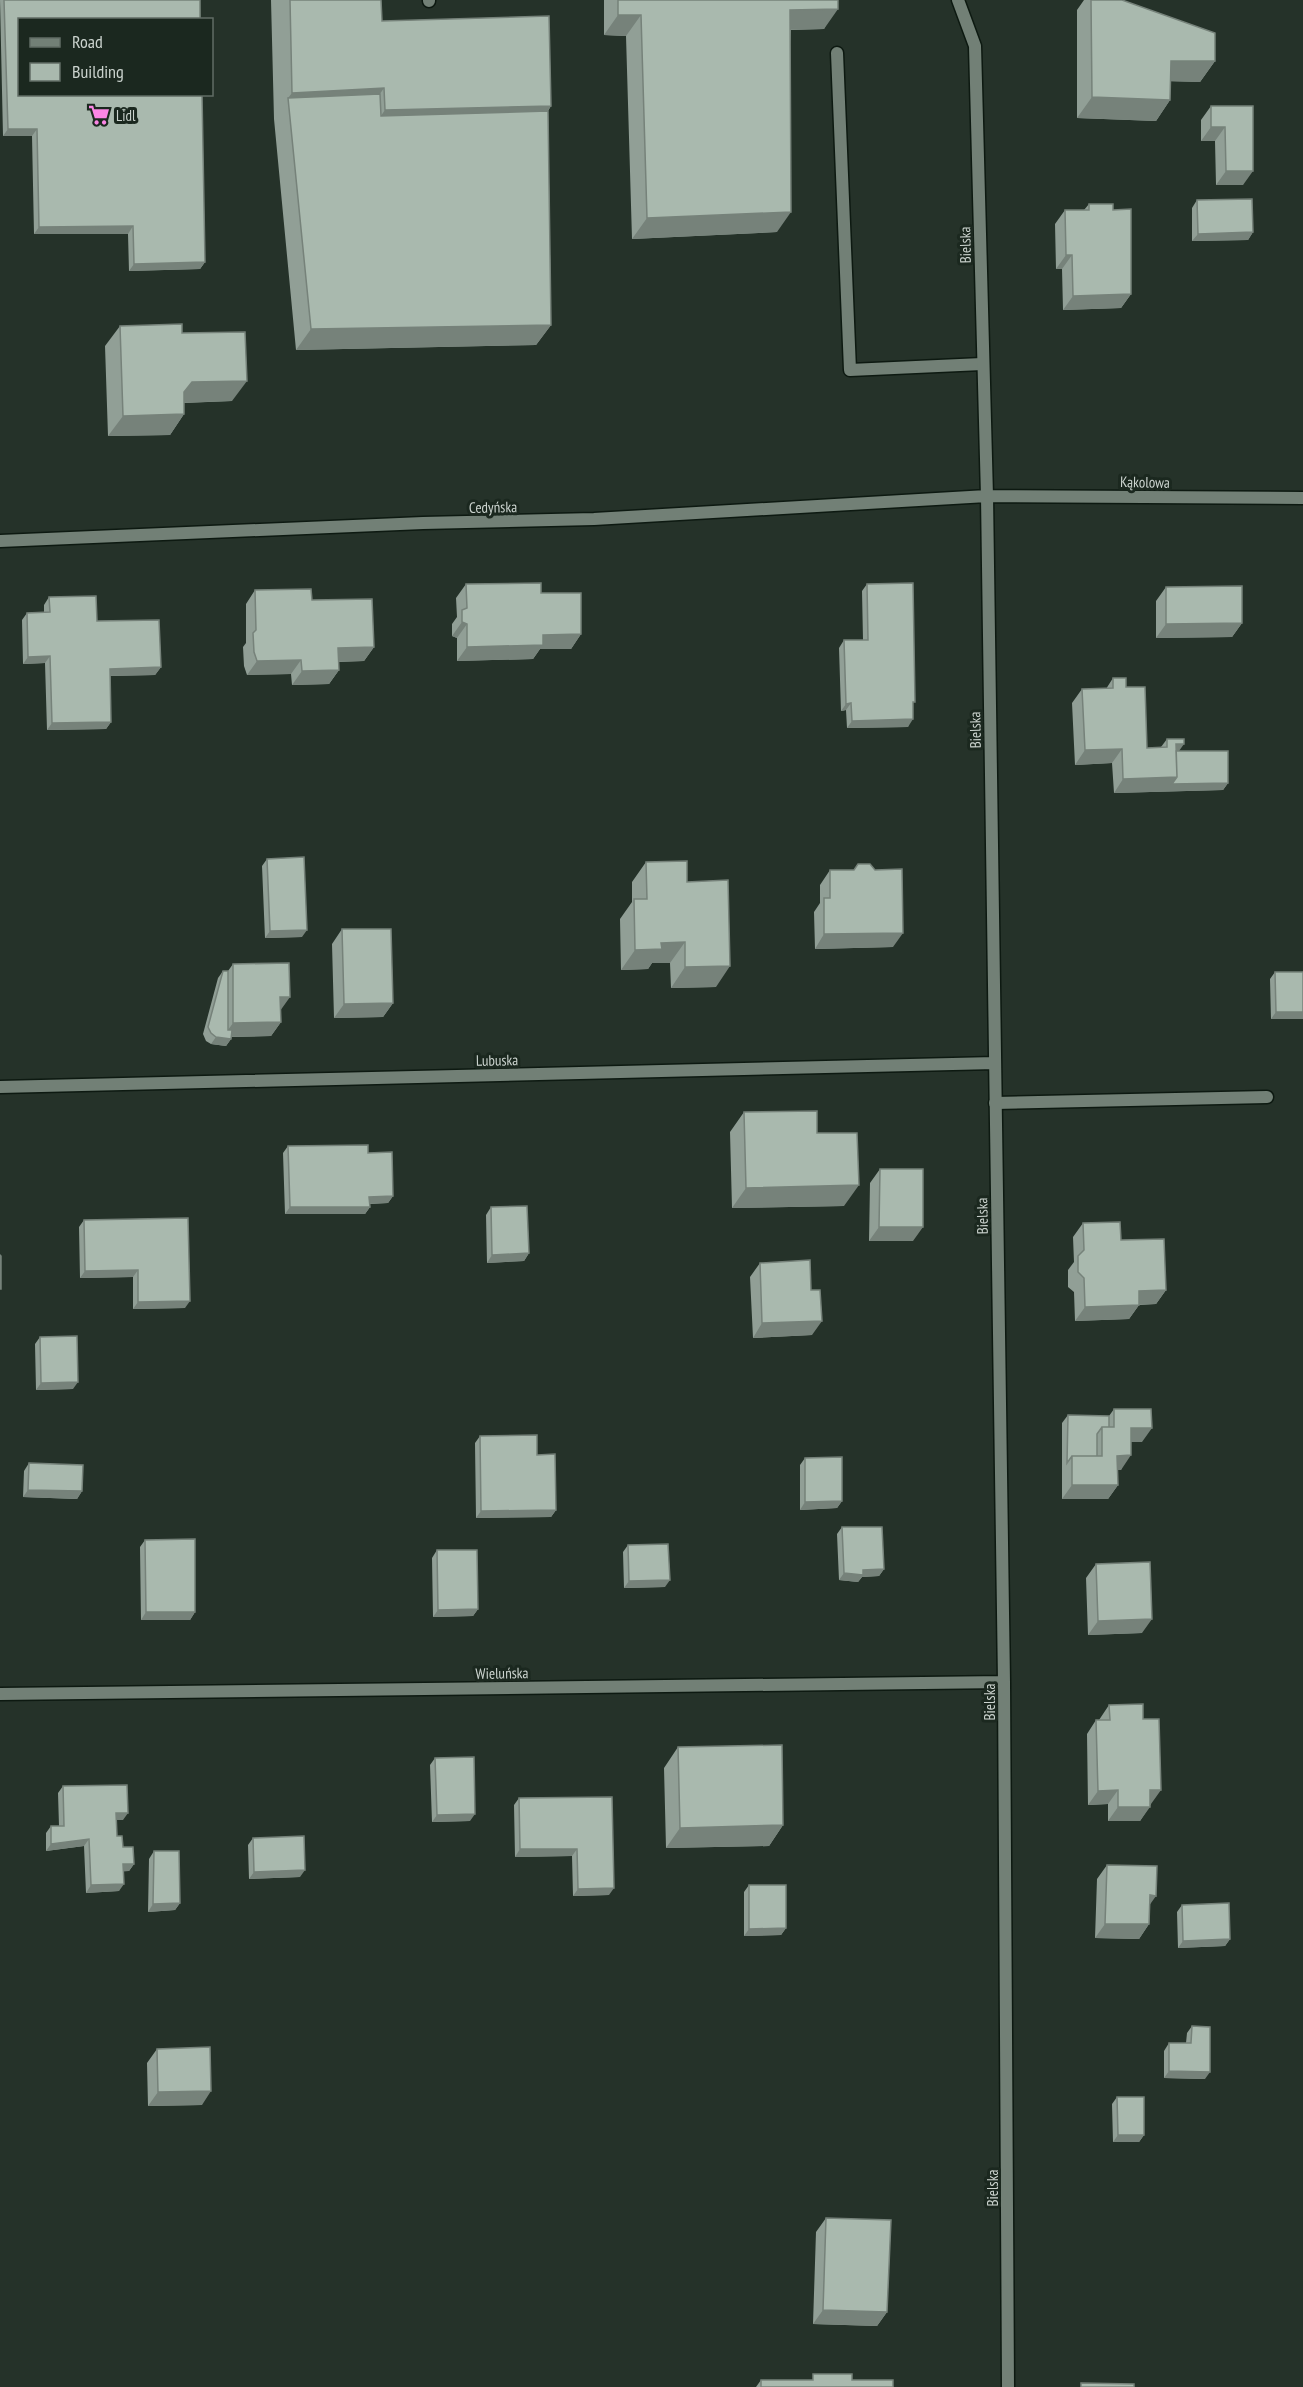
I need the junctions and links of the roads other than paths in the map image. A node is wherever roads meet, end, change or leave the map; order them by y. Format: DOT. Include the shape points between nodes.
graph roads {
  1 [pos="958,0"];
  2 [pos="837,53"];
  3 [pos="982,364"];
  4 [pos="987,496"];
  5 [pos="1303,498"];
  6 [pos="0,541"];
  7 [pos="994,1063"];
  8 [pos="0,1087"];
  9 [pos="1267,1096"];
  10 [pos="995,1103"];
  11 [pos="1004,1682"];
  12 [pos="0,1694"];
  13 [pos="1008,2387"];
  1 -- 3 [label="street, Bielska" via="975,46"];
  2 -- 3 [label="street" via="850,370"];
  3 -- 4 [label="street, Bielska"];
  4 -- 5 [label="street, Kąkolowa"];
  4 -- 6 [label="street, Cedyńska" via="594,519"];
  4 -- 7 [label="street, Bielska"];
  7 -- 8 [label="street, Lubuska"];
  7 -- 10 [label="street, Bielska"];
  9 -- 10 [label="street"];
  10 -- 11 [label="street, Bielska"];
  11 -- 12 [label="street, Wieluńska"];
  11 -- 13 [label="street, Bielska"];
}
